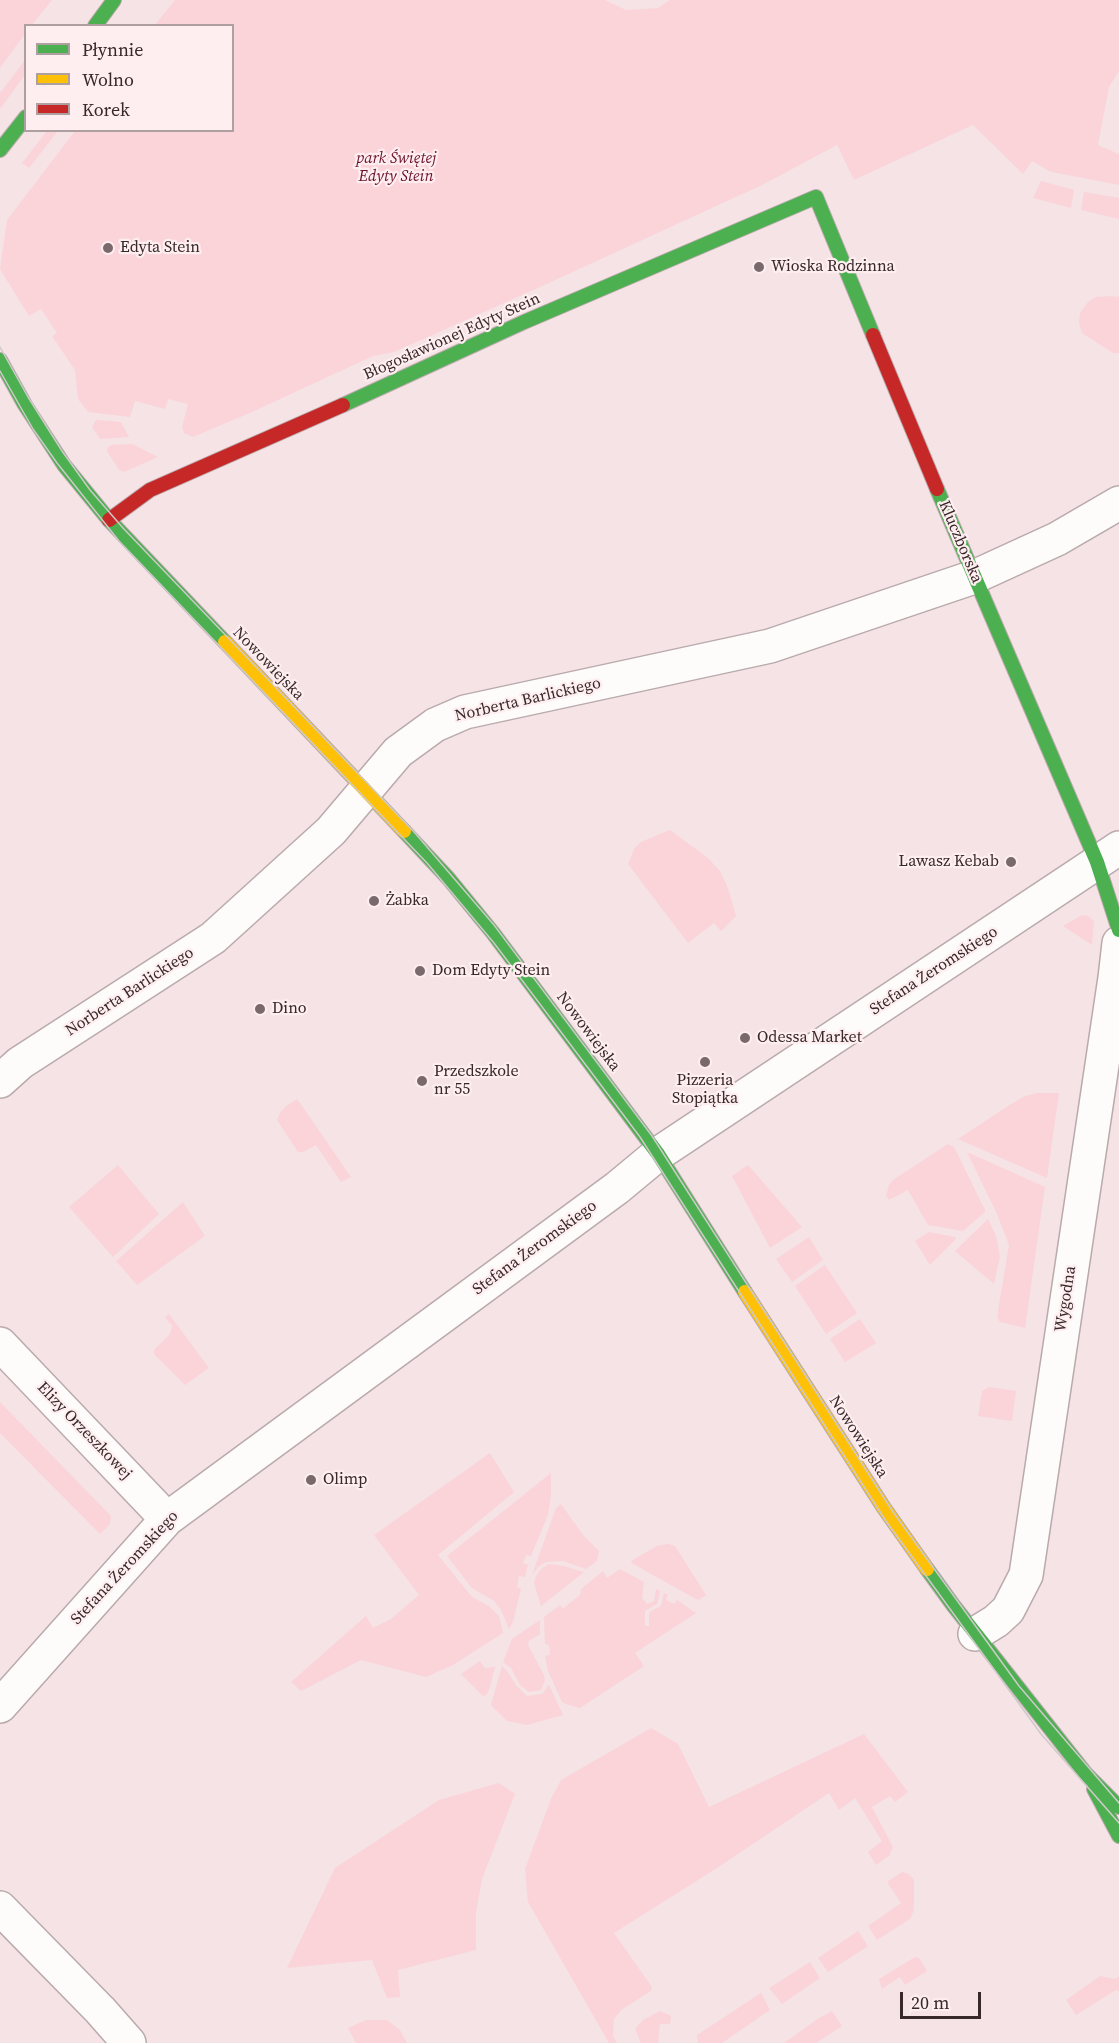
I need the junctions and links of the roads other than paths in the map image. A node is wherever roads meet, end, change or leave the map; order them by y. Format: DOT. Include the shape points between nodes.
graph roads {
  1 [pos="114,0"];
  2 [pos="96,24"];
  3 [pos="24,120"];
  4 [pos="0,150"];
  5 [pos="816,197"];
  6 [pos="0,360"];
  7 [pos="1119,503"];
  8 [pos="109,520"];
  9 [pos="974,577"];
  10 [pos="366,790"];
  11 [pos="1112,862"];
  12 [pos="1119,930"];
  13 [pos="1119,943"];
  14 [pos="0,1081"];
  15 [pos="658,1154"];
  16 [pos="0,1344"];
  17 [pos="167,1519"];
  18 [pos="975,1634"];
  19 [pos="0,1706"];
  20 [pos="1086,1774"];
  21 [pos="1119,1807"];
  22 [pos="1119,1836"];
  23 [pos="0,1908"];
  24 [pos="129,2043"];
  1 -- 2 [label="street"];
  3 -- 4 [label="street"];
  5 -- 8 [label="street, Błogosławionej Edyty Stein" via="524,322 150,490"];
  5 -- 9 [label="street, Kluczborska"];
  6 -- 8 [label="street, Nowowiejska" via="64,465"];
  7 -- 9 [label="street, Norberta Barlickiego" via="1058,540"];
  8 -- 10 [label="street, Nowowiejska"];
  9 -- 10 [label="street, Norberta Barlickiego" via="770,646 465,712 415,738"];
  9 -- 11 [label="street, Kluczborska"];
  10 -- 14 [label="street, Norberta Barlickiego" via="331,831 213,938 20,1063"];
  10 -- 15 [label="street, Nowowiejska" via="493,933"];
  11 -- 12 [label="street"];
  11 -- 15 [label="street, Stefana Żeromskiego" via="1024,912"];
  13 -- 18 [label="street, Wygodna" via="1026,1575 1008,1610"];
  15 -- 17 [label="street, Stefana Żeromskiego"];
  15 -- 18 [label="street, Nowowiejska" via="859,1469"];
  16 -- 17 [label="street, Elizy Orzeszkowej"];
  17 -- 19 [label="street, Stefana Żeromskiego"];
  18 -- 20 [label="street, Nowowiejska"];
  20 -- 21 [label="street, Nowowiejska"];
  20 -- 22 [label="street, Nowowiejska"];
  23 -- 24 [label="street"];
}
